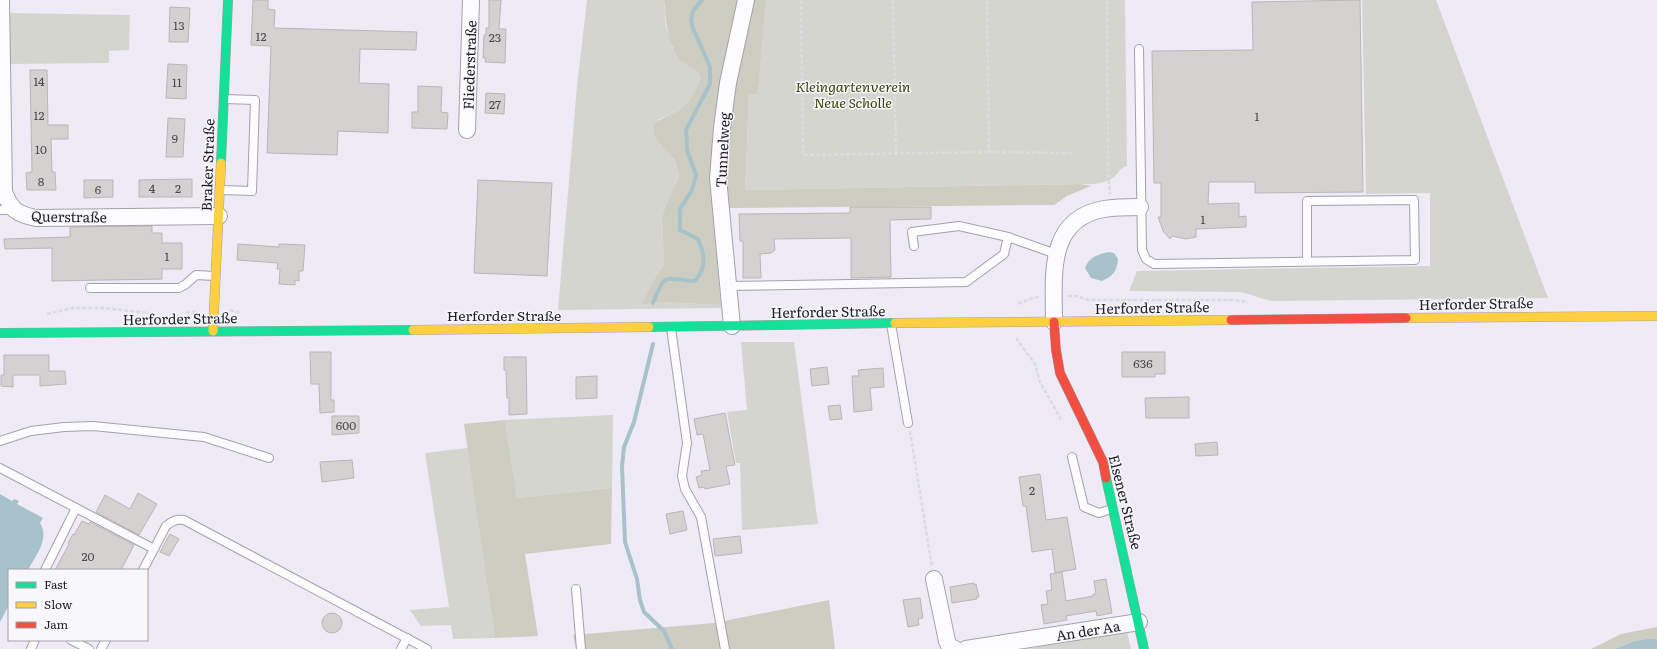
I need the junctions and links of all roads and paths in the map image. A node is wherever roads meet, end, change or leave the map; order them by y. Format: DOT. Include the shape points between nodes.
graph roads {
  1 [pos="0,0"];
  2 [pos="228,0"];
  3 [pos="471,0"];
  4 [pos="746,0"];
  5 [pos="801,0"];
  6 [pos="893,0"];
  7 [pos="987,0"];
  8 [pos="1107,0"];
  9 [pos="1140,49"];
  10 [pos="224,99"];
  11 [pos="467,130"];
  12 [pos="989,152"];
  13 [pos="1072,153"];
  14 [pos="896,154"];
  15 [pos="220,190"];
  16 [pos="1140,207"];
  17 [pos="1112,208"];
  18 [pos="7,210"];
  19 [pos="219,216"];
  20 [pos="1008,237"];
  21 [pos="914,246"];
  22 [pos="1056,254"];
  23 [pos="1308,261"];
  24 [pos="216,276"];
  25 [pos="728,286"];
  26 [pos="90,288"];
  27 [pos="214,310"];
  28 [pos="185,313"];
  29 [pos="46,314"];
  30 [pos="155,314"];
  31 [pos="1657,316"];
  32 [pos="1013,322"];
  33 [pos="1054,322"];
  34 [pos="890,323"];
  35 [pos="732,326"];
  36 [pos="671,327"];
  37 [pos="214,331"];
  38 [pos="0,333"];
  39 [pos="908,423"];
  40 [pos="1066,426"];
  41 [pos="0,441"];
  42 [pos="1072,457"];
  43 [pos="269,458"];
  44 [pos="0,468"];
  45 [pos="76,508"];
  46 [pos="1114,509"];
  47 [pos="154,549"];
  48 [pos="46,569"];
  49 [pos="144,569"];
  50 [pos="934,580"];
  51 [pos="576,589"];
  52 [pos="1139,622"];
  53 [pos="407,638"];
  54 [pos="73,641"];
  55 [pos="89,649"];
  56 [pos="401,649"];
  57 [pos="427,649"];
  58 [pos="581,649"];
  59 [pos="725,649"];
  60 [pos="955,649"];
  61 [pos="966,649"];
  62 [pos="1144,649"];
  1 -- 18 [label="street, Querstraße" via="4,192 8,203"];
  2 -- 10 [label="main road, Braker Straße"];
  3 -- 11 [label="street, Fliederstraße"];
  4 -- 25 [label="street, Tunnelweg" via="728,83 718,178"];
  5 -- 14 [label="path" via="804,155"];
  6 -- 14 [label="path"];
  7 -- 12 [label="path"];
  8 -- 17 [label="path" via="1108,170"];
  9 -- 16 [label="lane"];
  10 -- 15 [label="main road, Braker Straße"];
  10 -- 15 [label="lane" via="255,100 252,191"];
  12 -- 13 [label="path"];
  12 -- 14 [label="path"];
  15 -- 19 [label="main road, Braker Straße"];
  16 -- 17 [label="street"];
  16 -- 23 [label="lane" via="1142,250 1146,259 1154,264"];
  17 -- 22 [label="street" via="1086,215 1071,224 1060,239"];
  18 -- 19 [label="street, Querstraße" via="36,218"];
  19 -- 24 [label="main road, Braker Straße"];
  20 -- 21 [label="lane" via="959,226 912,232"];
  20 -- 22 [label="lane"];
  20 -- 25 [label="lane" via="1004,254 966,282"];
  22 -- 33 [label="street"];
  23 -- 23 [label="lane" via="1307,201 1414,200 1415,260"];
  24 -- 26 [label="lane" via="196,275 179,288"];
  24 -- 27 [label="main road, Braker Straße"];
  25 -- 35 [label="street, Tunnelweg"];
  27 -- 28 [label="path"];
  27 -- 37 [label="main road, Braker Straße"];
  29 -- 30 [label="path" via="74,308 104,308"];
  31 -- 33 [label="main road, Herforder Straße"];
  32 -- 33 [label="main road, Herforder Straße"];
  32 -- 34 [label="main road, Herforder Straße"];
  32 -- 40 [label="path" via="1014,335 1034,364 1040,382"];
  33 -- 46 [label="main road, Elsener Straße" via="1060,373 1104,462"];
  34 -- 35 [label="main road, Herforder Straße"];
  34 -- 39 [label="lane"];
  35 -- 36 [label="main road, Herforder Straße"];
  36 -- 37 [label="main road, Herforder Straße"];
  36 -- 59 [label="lane" via="687,443 682,476 685,489 701,517"];
  37 -- 38 [label="main road, Herforder Straße"];
  39 -- 50 [label="path"];
  41 -- 43 [label="lane" via="31,430 93,426 204,437"];
  42 -- 46 [label="lane" via="1084,506 1099,512"];
  44 -- 45 [label="lane"];
  45 -- 47 [label="lane"];
  45 -- 48 [label="lane"];
  46 -- 52 [label="main road, Elsener Straße"];
  47 -- 49 [label="lane"];
  47 -- 53 [label="lane" via="166,526 178,519 184,520"];
  50 -- 60 [label="street" via="947,640 950,647"];
  51 -- 58 [label="lane"];
  52 -- 61 [label="street, An der Aa"];
  52 -- 62 [label="main road, Elsener Straße"];
  53 -- 56 [label="lane"];
  53 -- 57 [label="lane"];
  54 -- 55 [label="lane"];
}
